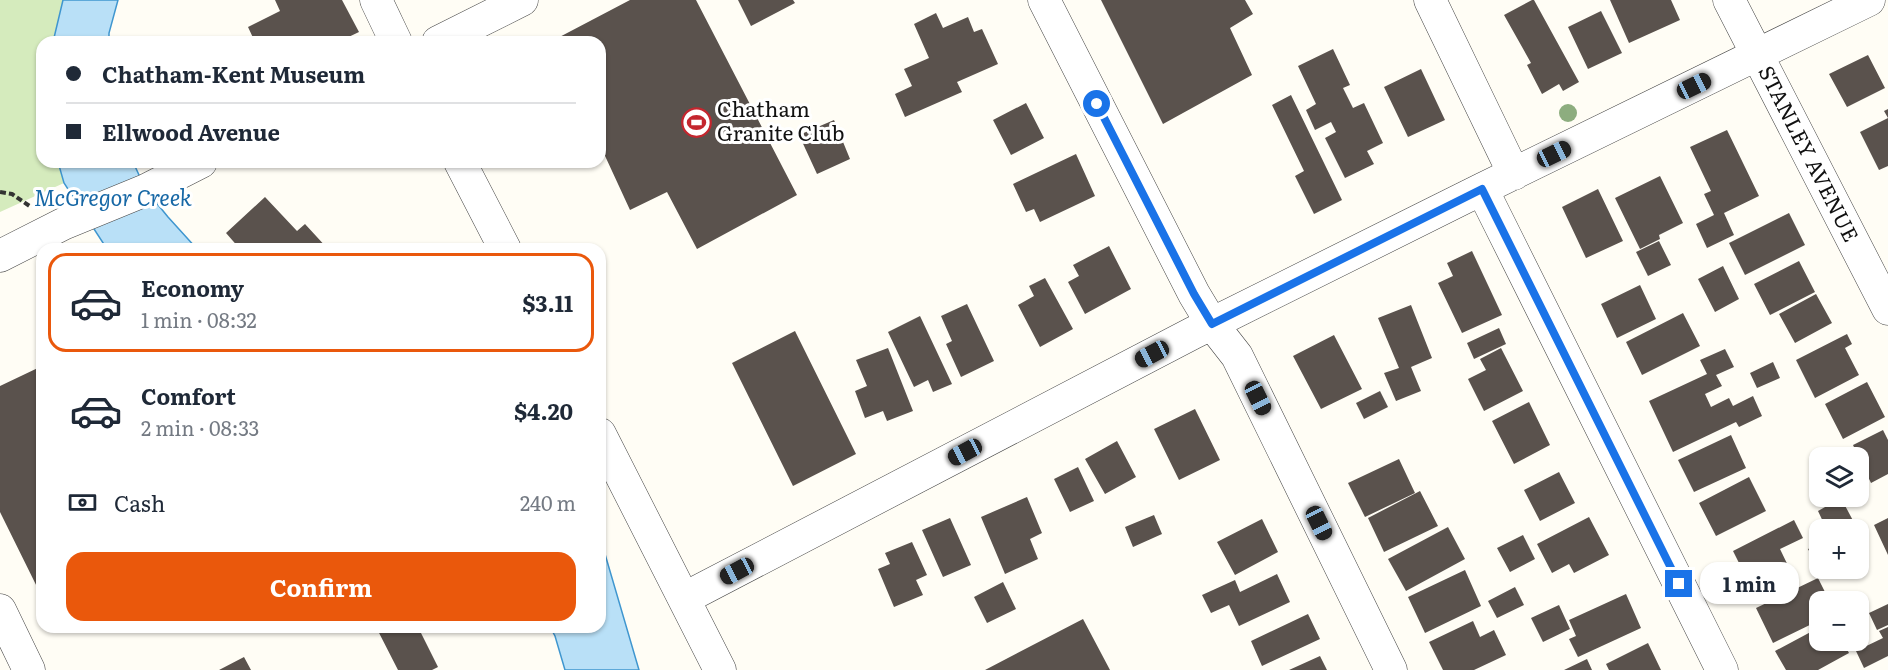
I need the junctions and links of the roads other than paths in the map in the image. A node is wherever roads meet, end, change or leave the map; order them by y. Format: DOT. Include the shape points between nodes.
graph roads {
  1 [pos="376,0"];
  2 [pos="522,0"];
  3 [pos="1044,0"];
  4 [pos="1430,0"];
  5 [pos="1729,0"];
  6 [pos="1869,0"];
  7 [pos="393,36"];
  8 [pos="450,36"];
  9 [pos="1756,55"];
  10 [pos="189,168"];
  11 [pos="463,168"];
  12 [pos="1514,174"];
  13 [pos="1482,189"];
  14 [pos="502,243"];
  15 [pos="0,256"];
  16 [pos="1888,309"];
  17 [pos="1212,324"];
  18 [pos="606,446"];
  19 [pos="685,598"];
  20 [pos="0,610"];
  21 [pos="29,670"];
  22 [pos="720,670"];
  23 [pos="1391,670"];
  24 [pos="1722,670"];
  1 -- 7 [label="street"];
  2 -- 8 [label="street"];
  3 -- 17 [label="street"];
  4 -- 12 [label="street"];
  5 -- 9 [label="street, STANLEY AVENUE"];
  6 -- 9 [label="street"];
  9 -- 12 [label="street"];
  9 -- 16 [label="street, STANLEY AVENUE"];
  10 -- 15 [label="street"];
  11 -- 14 [label="street"];
  12 -- 13 [label="street"];
  13 -- 17 [label="street"];
  13 -- 24 [label="street"];
  17 -- 19 [label="street"];
  17 -- 23 [label="street" via="1237,356"];
  18 -- 19 [label="street"];
  19 -- 22 [label="street"];
  20 -- 21 [label="street"];
}
